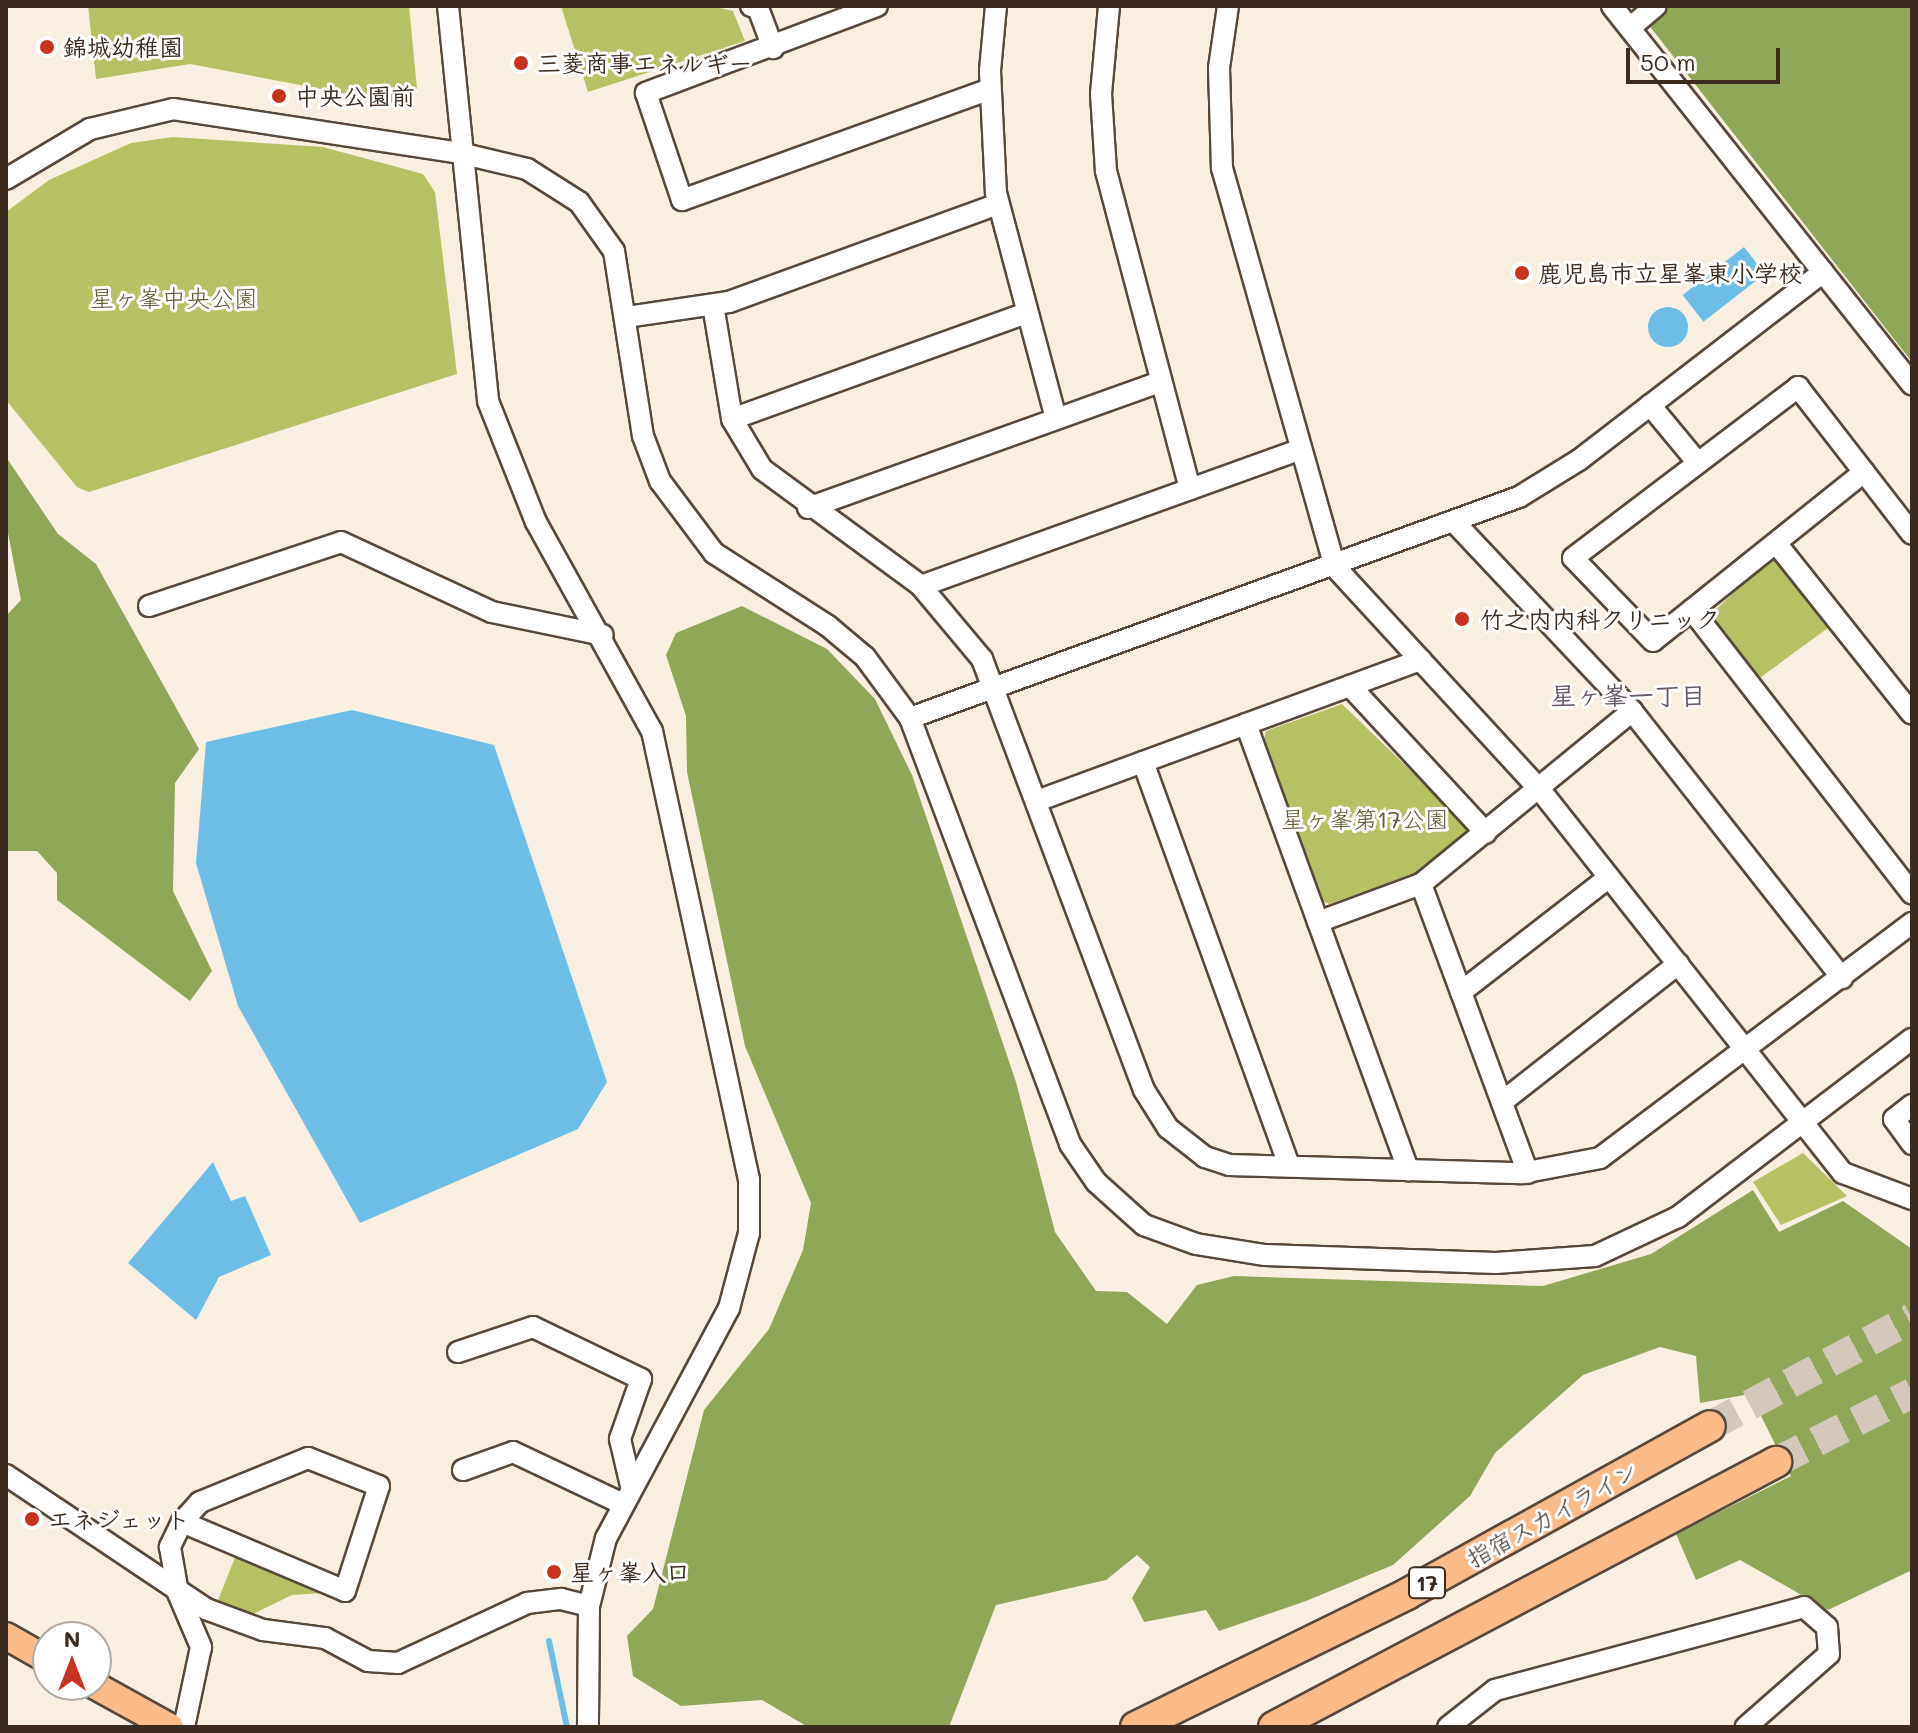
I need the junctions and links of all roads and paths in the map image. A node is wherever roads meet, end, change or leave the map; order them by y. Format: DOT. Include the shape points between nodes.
graph roads {
  1 [pos="448,6"];
  2 [pos="751,6"];
  3 [pos="877,6"];
  4 [pos="996,6"];
  5 [pos="1109,6"];
  6 [pos="1228,6"];
  7 [pos="1612,6"];
  8 [pos="1656,6"];
  9 [pos="1632,26"];
  10 [pos="773,48"];
  11 [pos="990,89"];
  12 [pos="460,153"];
  13 [pos="6,179"];
  14 [pos="998,204"];
  15 [pos="1823,272"];
  16 [pos="713,305"];
  17 [pos="1023,314"];
  18 [pos="627,317"];
  19 [pos="1160,382"];
  20 [pos="1912,385"];
  21 [pos="1650,405"];
  22 [pos="1056,418"];
  23 [pos="732,419"];
  24 [pos="1301,449"];
  25 [pos="1698,463"];
  26 [pos="1864,472"];
  27 [pos="1190,489"];
  28 [pos="808,508"];
  29 [pos="1455,523"];
  30 [pos="1912,534"];
  31 [pos="1776,543"];
  32 [pos="1335,567"];
  33 [pos="921,586"];
  34 [pos="149,606"];
  35 [pos="1692,610"];
  36 [pos="603,635"];
  37 [pos="1421,660"];
  38 [pos="1350,686"];
  39 [pos="996,687"];
  40 [pos="1632,711"];
  41 [pos="1912,714"];
  42 [pos="910,718"];
  43 [pos="1246,724"];
  44 [pos="1143,762"];
  45 [pos="1541,791"];
  46 [pos="1037,801"];
  47 [pos="1486,833"];
  48 [pos="1609,877"];
  49 [pos="1421,884"];
  50 [pos="1912,894"];
  51 [pos="1318,922"];
  52 [pos="1912,923"];
  53 [pos="1678,964"];
  54 [pos="1842,978"];
  55 [pos="1461,992"];
  56 [pos="1912,1039"];
  57 [pos="1748,1052"];
  58 [pos="1502,1102"];
  59 [pos="1912,1105"];
  60 [pos="1804,1124"];
  61 [pos="1912,1144"];
  62 [pos="1289,1166"];
  63 [pos="1408,1170"];
  64 [pos="1528,1173"];
  65 [pos="1912,1199"];
  66 [pos="458,1352"];
  67 [pos="1710,1426"];
  68 [pos="1776,1462"];
  69 [pos="463,1470"];
  70 [pos="6,1475"];
  71 [pos="626,1495"];
  72 [pos="182,1522"];
  73 [pos="178,1593"];
  74 [pos="589,1606"];
  75 [pos="6,1636"];
  76 [pos="32,1651"];
  77 [pos="112,1695"];
  78 [pos="170,1727"];
  79 [pos="184,1727"];
  80 [pos="588,1727"];
  81 [pos="1136,1727"];
  82 [pos="1274,1727"];
  83 [pos="1448,1727"];
  84 [pos="1746,1727"];
  1 -- 12 [label="street"];
  2 -- 10 [label="street" via="758,8"];
  3 -- 10 [label="street"];
  4 -- 11 [label="street"];
  5 -- 19 [label="street" via="1101,94 1106,171"];
  6 -- 24 [label="street" via="1219,68 1222,168"];
  7 -- 9 [label="street"];
  8 -- 9 [label="street"];
  9 -- 15 [label="street"];
  10 -- 11 [label="street" via="646,93 682,200"];
  11 -- 14 [label="street"];
  12 -- 13 [label="street" via="173,109 90,129"];
  12 -- 18 [label="street" via="527,169 579,202 614,251"];
  12 -- 36 [label="street" via="488,401 536,522"];
  14 -- 16 [label="street"];
  14 -- 17 [label="street"];
  15 -- 20 [label="street"];
  15 -- 21 [label="street"];
  16 -- 18 [label="street"];
  16 -- 23 [label="street"];
  17 -- 22 [label="street"];
  17 -- 23 [label="street"];
  18 -- 42 [label="street" via="643,436 681,518 724,561 865,657"];
  19 -- 22 [label="street"];
  19 -- 27 [label="street"];
  21 -- 25 [label="street"];
  21 -- 29 [label="street" via="1555,476"];
  22 -- 28 [label="street"];
  23 -- 28 [label="street" via="762,469"];
  24 -- 27 [label="street"];
  24 -- 32 [label="street"];
  25 -- 26 [label="street" via="1798,387"];
  25 -- 35 [label="street" via="1573,558 1653,641"];
  26 -- 30 [label="street"];
  26 -- 31 [label="street"];
  27 -- 33 [label="street"];
  28 -- 33 [label="street"];
  29 -- 32 [label="street"];
  29 -- 40 [label="street"];
  31 -- 35 [label="street"];
  31 -- 41 [label="street"];
  32 -- 37 [label="street"];
  32 -- 39 [label="street"];
  33 -- 39 [label="street" via="965,635"];
  34 -- 36 [label="street" via="341,542 492,612"];
  35 -- 50 [label="street"];
  36 -- 71 [label="street" via="641,705 664,769 749,1179 749,1233 729,1308"];
  37 -- 38 [label="street"];
  37 -- 45 [label="street"];
  38 -- 43 [label="street"];
  38 -- 47 [label="street"];
  39 -- 42 [label="street"];
  39 -- 46 [label="street"];
  40 -- 45 [label="street"];
  40 -- 54 [label="street"];
  42 -- 60 [label="street" via="1070,1144 1096,1182 1144,1225 1196,1244 1265,1255 1496,1263 1595,1256 1678,1217"];
  43 -- 44 [label="street"];
  43 -- 51 [label="street"];
  44 -- 46 [label="street"];
  44 -- 62 [label="street"];
  45 -- 47 [label="street"];
  45 -- 48 [label="street"];
  46 -- 62 [label="street" via="1157,1114 1205,1157"];
  47 -- 49 [label="street"];
  48 -- 53 [label="street"];
  48 -- 55 [label="street"];
  49 -- 51 [label="street"];
  49 -- 55 [label="street"];
  51 -- 63 [label="street"];
  52 -- 54 [label="street"];
  53 -- 57 [label="street"];
  53 -- 58 [label="street"];
  54 -- 57 [label="street"];
  55 -- 58 [label="street"];
  56 -- 60 [label="street"];
  57 -- 60 [label="street"];
  57 -- 64 [label="street" via="1600,1158"];
  58 -- 64 [label="street"];
  59 -- 61 [label="street" via="1894,1119"];
  60 -- 65 [label="street" via="1843,1173"];
  62 -- 63 [label="street"];
  63 -- 64 [label="street"];
  66 -- 71 [label="street" via="533,1327 641,1379 620,1439"];
  67 -- 81 [label="highway, 指宿スカイライン / 17" via="1407,1594"];
  68 -- 82 [label="highway, 17"];
  69 -- 71 [label="street" via="513,1452"];
  70 -- 73 [label="street"];
  71 -- 74 [label="street"];
  72 -- 72 [label="street" via="200,1502 308,1458 379,1486 345,1591"];
  72 -- 73 [label="street" via="170,1547"];
  73 -- 74 [label="street" via="263,1630 299,1630 368,1661 398,1663 527,1603 561,1599"];
  73 -- 79 [label="street" via="201,1647"];
  74 -- 80 [label="street"];
  75 -- 76 [label="main road"];
  77 -- 78 [label="main road"];
  83 -- 84 [label="street" via="1495,1690 1804,1607 1827,1627 1829,1654"];
}
